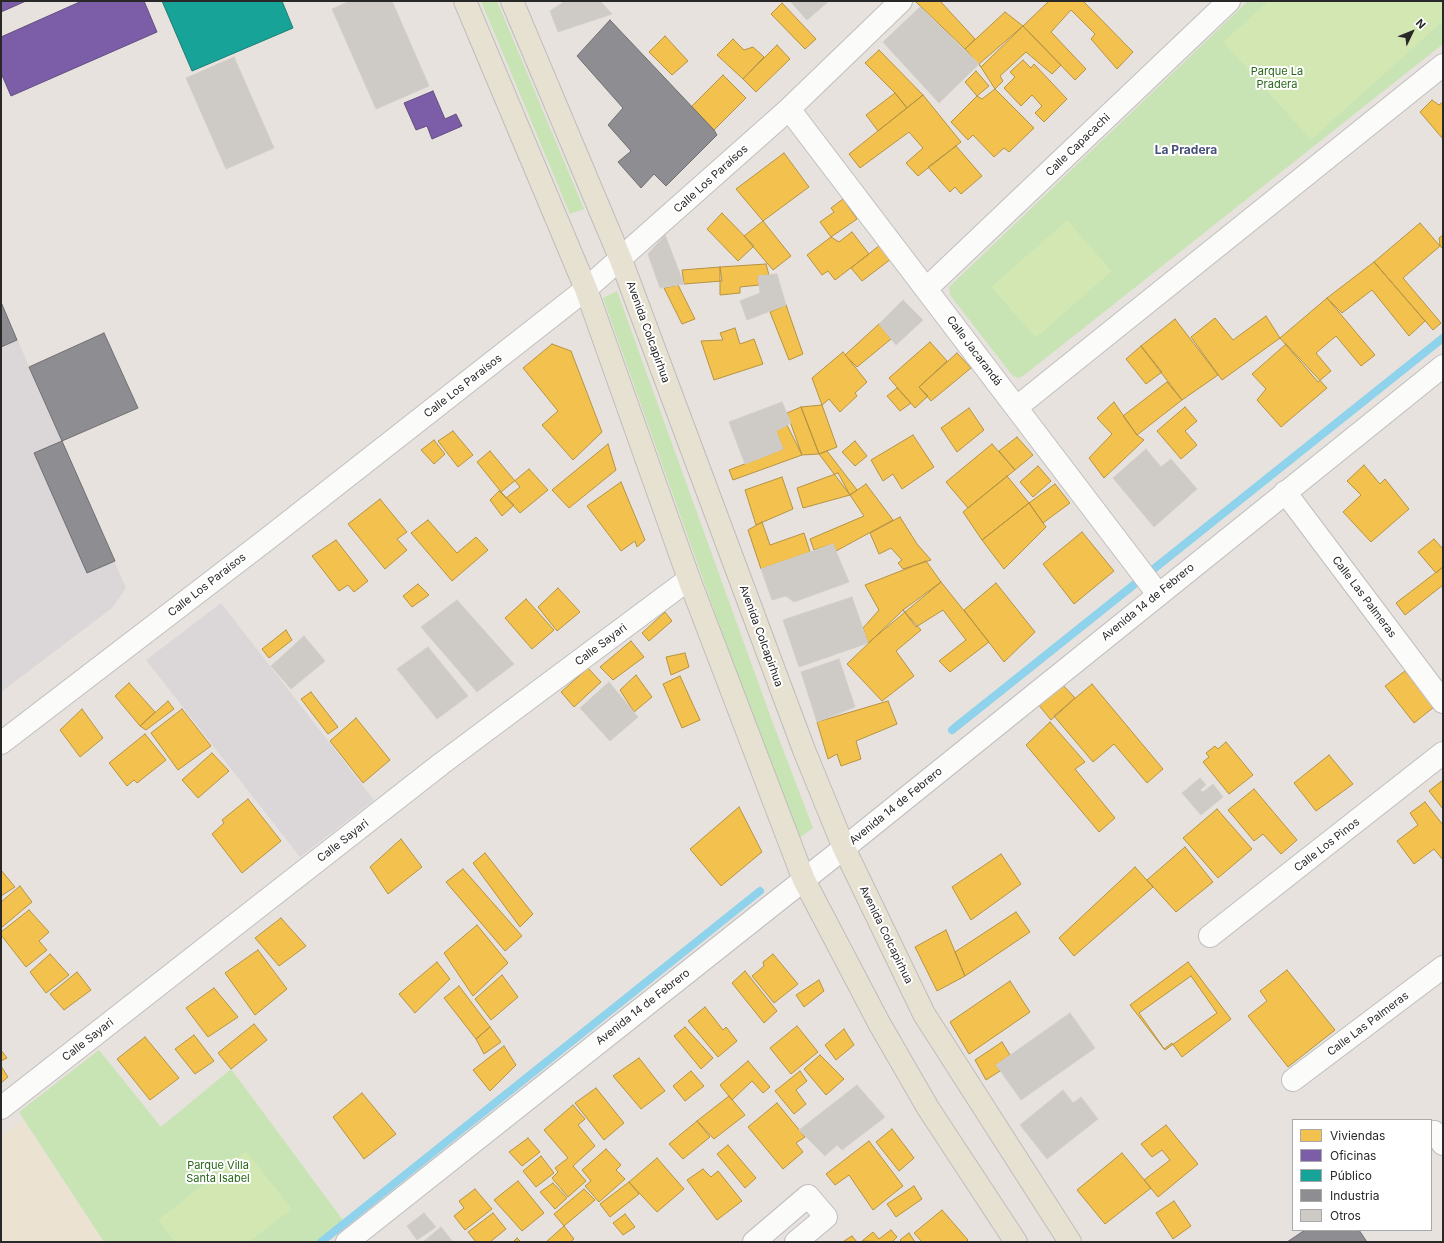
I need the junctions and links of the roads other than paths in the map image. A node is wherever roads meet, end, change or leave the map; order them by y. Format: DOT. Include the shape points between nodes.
graph roads {
  1 [pos="465,1"];
  2 [pos="512,1"];
  3 [pos="901,1"];
  4 [pos="1229,1"];
  5 [pos="1443,65"];
  6 [pos="789,109"];
  7 [pos="621,260"];
  8 [pos="586,289"];
  9 [pos="926,289"];
  10 [pos="1443,366"];
  11 [pos="1017,407"];
  12 [pos="1285,492"];
  13 [pos="689,579"];
  14 [pos="1158,594"];
  15 [pos="1443,702"];
  16 [pos="1,743"];
  17 [pos="1443,753"];
  18 [pos="844,848"];
  19 [pos="804,880"];
  20 [pos="1210,936"];
  21 [pos="1443,967"];
  22 [pos="1293,1080"];
  23 [pos="1,1108"];
  24 [pos="347,1242"];
  25 [pos="754,1242"];
  26 [pos="796,1242"];
  27 [pos="1016,1242"];
  28 [pos="1070,1242"];
  1 -- 8 [label="main road"];
  2 -- 7 [label="main road, Avenida Colcapirhua"];
  3 -- 6 [label="street, Calle Los Paraísos"];
  4 -- 9 [label="street, Calle Capacachi"];
  5 -- 11 [label="street"];
  6 -- 7 [label="street, Calle Los Paraísos"];
  6 -- 9 [label="street, Calle Jacarandá"];
  7 -- 8 [label="street, Calle Los Paraísos"];
  7 -- 18 [label="main road, Avenida Colcapirhua" via="801,743"];
  8 -- 13 [label="main road"];
  8 -- 16 [label="street, Calle Los Paraísos"];
  9 -- 11 [label="street, Calle Jacarandá"];
  10 -- 12 [label="street, Avenida 14 de Febrero"];
  11 -- 14 [label="street, Calle Jacarandá"];
  12 -- 14 [label="street, Avenida 14 de Febrero"];
  12 -- 15 [label="street, Calle Las Palmeras"];
  13 -- 19 [label="main road"];
  13 -- 23 [label="street, Calle Sayari" via="441,764"];
  14 -- 18 [label="street, Avenida 14 de Febrero"];
  17 -- 20 [label="street, Calle Los Pinos"];
  18 -- 19 [label="street, Avenida 14 de Febrero"];
  18 -- 28 [label="main road, Avenida Colcapirhua" via="924,1014"];
  19 -- 24 [label="street, Avenida 14 de Febrero"];
  19 -- 27 [label="main road" via="878,1023 924,1102"];
  21 -- 22 [label="street, Calle Las Palmeras"];
  25 -- 26 [label="street" via="808,1196 826,1217"];
}
